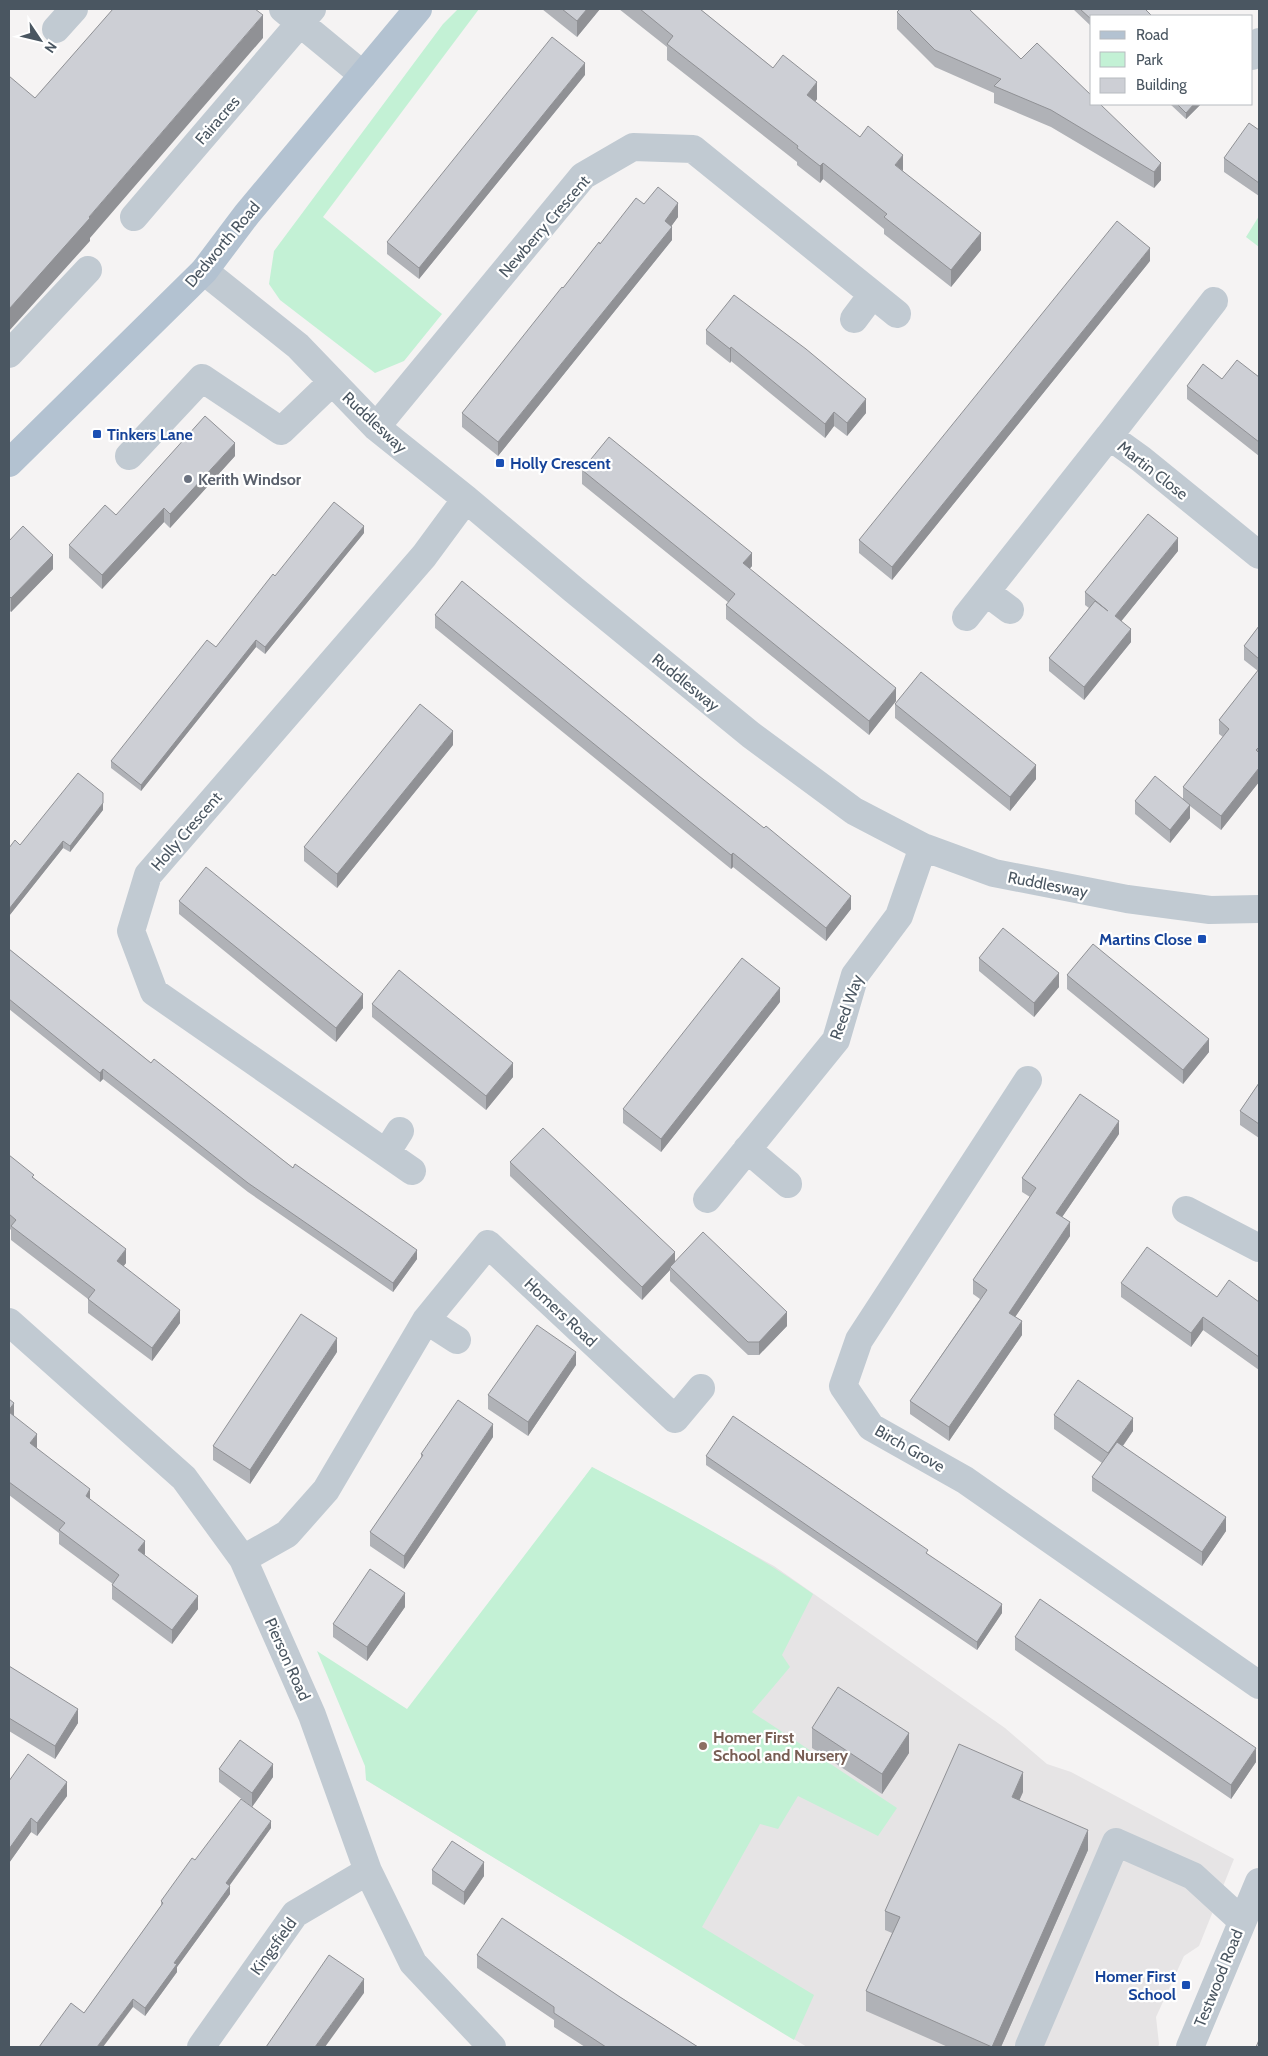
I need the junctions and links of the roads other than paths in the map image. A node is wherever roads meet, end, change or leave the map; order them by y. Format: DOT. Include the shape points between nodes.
graph roads {
  1 [pos="74,9"];
  2 [pos="418,9"];
  3 [pos="298,14"];
  4 [pos="56,29"];
  5 [pos="1259,42"];
  6 [pos="1253,54"];
  7 [pos="363,76"];
  8 [pos="134,217"];
  9 [pos="88,270"];
  10 [pos="204,271"];
  11 [pos="872,295"];
  12 [pos="1214,301"];
  13 [pos="896,314"];
  14 [pos="854,319"];
  15 [pos="9,354"];
  16 [pos="332,382"];
  17 [pos="376,427"];
  18 [pos="1109,436"];
  19 [pos="11,456"];
  20 [pos="129,456"];
  21 [pos="466,499"];
  22 [pos="1259,555"];
  23 [pos="986,592"];
  24 [pos="1010,610"];
  25 [pos="966,617"];
  26 [pos="923,847"];
  27 [pos="1259,909"];
  28 [pos="1028,1080"];
  29 [pos="747,1149"];
  30 [pos="412,1172"];
  31 [pos="788,1184"];
  32 [pos="707,1199"];
  33 [pos="1204,1210"];
  34 [pos="1259,1248"];
  35 [pos="426,1320"];
  36 [pos="9,1322"];
  37 [pos="458,1340"];
  38 [pos="701,1388"];
  39 [pos="244,1559"];
  40 [pos="1259,1685"];
  41 [pos="368,1871"];
  42 [pos="1259,1882"];
  43 [pos="1242,1920"];
  44 [pos="1029,2046"];
  45 [pos="202,2047"];
  46 [pos="492,2047"];
  47 [pos="1190,2047"];
  1 -- 4 [label="street"];
  2 -- 7 [label="main road, Dedworth Road"];
  3 -- 7 [label="street, Fairacres"];
  3 -- 8 [label="street, Fairacres"];
  5 -- 6 [label="street"];
  7 -- 10 [label="main road, Dedworth Road" via="247,214"];
  9 -- 15 [label="street"];
  10 -- 16 [label="street, Ruddlesway" via="298,346"];
  10 -- 19 [label="main road, Dedworth Road"];
  11 -- 13 [label="street, Newberry Crescent"];
  11 -- 14 [label="street"];
  11 -- 17 [label="street, Newberry Crescent" via="693,149 634,147 583,176"];
  12 -- 18 [label="street, Martin Close"];
  16 -- 17 [label="street, Ruddlesway"];
  16 -- 20 [label="street" via="281,431 202,378"];
  17 -- 21 [label="street, Ruddlesway"];
  18 -- 22 [label="street, Martin Close"];
  18 -- 23 [label="street"];
  21 -- 26 [label="street, Ruddlesway" via="751,735 854,811"];
  21 -- 30 [label="street, Holly Crescent" via="424,556 148,874 131,931 154,992 393,1142"];
  23 -- 24 [label="street"];
  23 -- 25 [label="street"];
  26 -- 27 [label="street, Ruddlesway" via="994,873 1127,899 1210,910"];
  26 -- 29 [label="street, Reed Way" via="899,916 855,975 836,1040"];
  28 -- 40 [label="street, Birch Grove" via="859,1340 843,1386 871,1427 965,1480"];
  29 -- 31 [label="street"];
  29 -- 32 [label="street, Reed Way"];
  33 -- 34 [label="street"];
  35 -- 37 [label="street"];
  35 -- 38 [label="street, Homers Road" via="488,1244 675,1419"];
  35 -- 39 [label="street, Homers Road" via="326,1490 287,1534"];
  36 -- 39 [label="street, Pierson Road" via="184,1478"];
  39 -- 41 [label="street, Pierson Road" via="312,1715"];
  41 -- 45 [label="street, Kingsfield" via="295,1914"];
  41 -- 46 [label="street, Pierson Road" via="414,1963"];
  42 -- 43 [label="street, Testwood Road"];
  43 -- 44 [label="street" via="1193,1876 1116,1842"];
  43 -- 47 [label="street, Testwood Road"];
}
